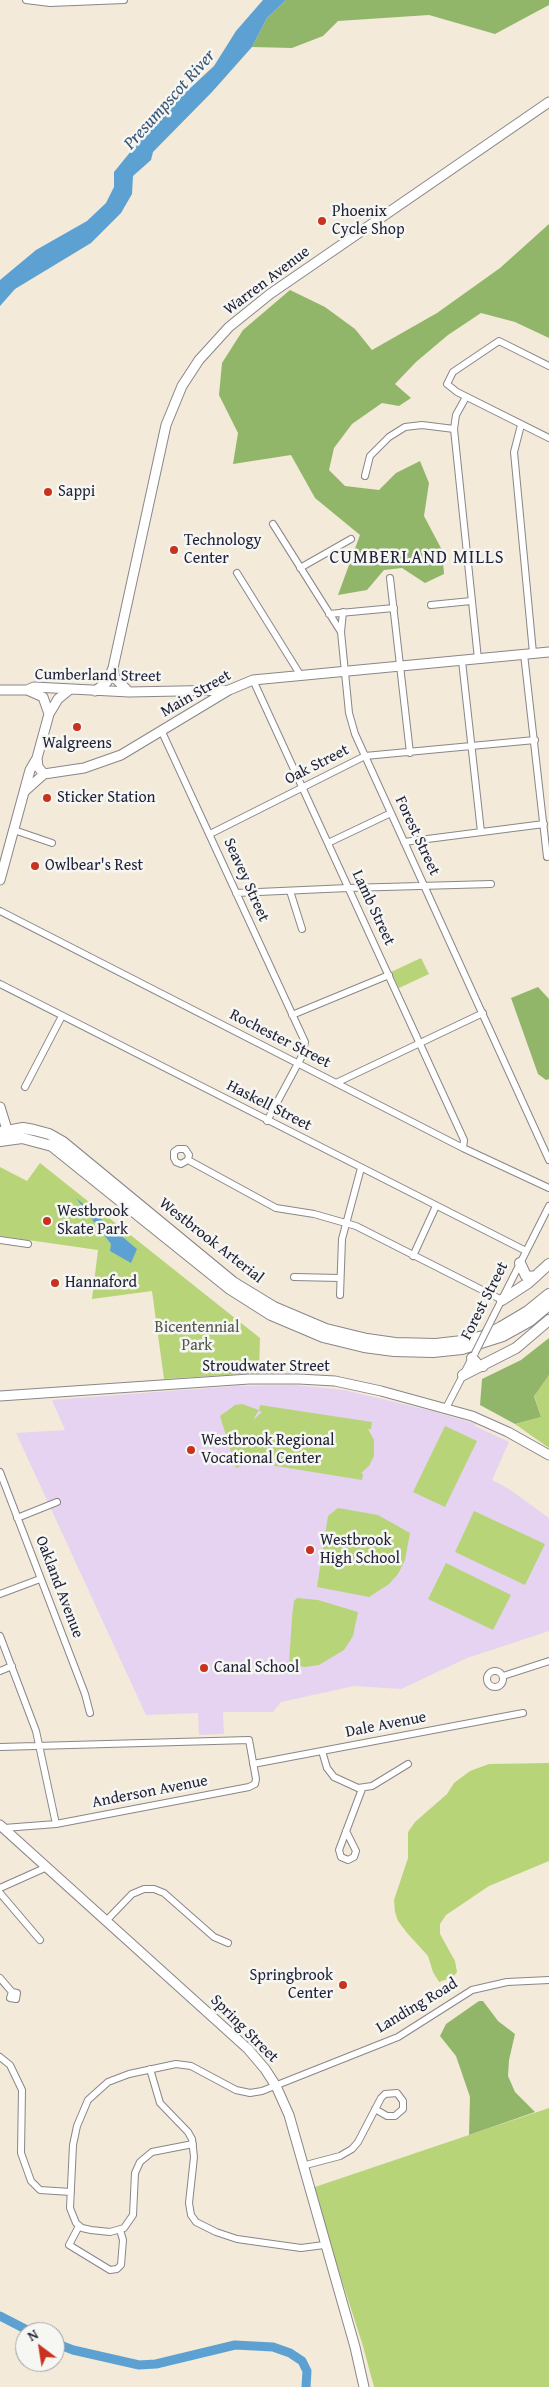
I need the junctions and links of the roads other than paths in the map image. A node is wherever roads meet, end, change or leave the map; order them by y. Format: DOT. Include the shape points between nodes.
graph roads {
  1 [pos="26,0"];
  2 [pos="124,0"];
  3 [pos="549,102"];
  4 [pos="549,366"];
  5 [pos="466,396"];
  6 [pos="520,425"];
  7 [pos="454,429"];
  8 [pos="549,438"];
  9 [pos="365,476"];
  10 [pos="273,524"];
  11 [pos="351,539"];
  12 [pos="300,568"];
  13 [pos="237,573"];
  14 [pos="390,578"];
  15 [pos="471,601"];
  16 [pos="431,605"];
  17 [pos="394,608"];
  18 [pos="343,612"];
  19 [pos="329,614"];
  20 [pos="341,632"];
  21 [pos="549,652"];
  22 [pos="529,654"];
  23 [pos="478,660"];
  24 [pos="462,661"];
  25 [pos="400,667"];
  26 [pos="113,668"];
  27 [pos="346,672"];
  28 [pos="301,676"];
  29 [pos="252,680"];
  30 [pos="0,690"];
  31 [pos="27,690"];
  32 [pos="69,690"];
  33 [pos="229,690"];
  34 [pos="95,691"];
  35 [pos="129,692"];
  36 [pos="196,692"];
  37 [pos="195,712"];
  38 [pos="49,714"];
  39 [pos="162,732"];
  40 [pos="535,740"];
  41 [pos="471,746"];
  42 [pos="410,753"];
  43 [pos="365,756"];
  44 [pos="37,758"];
  45 [pos="44,774"];
  46 [pos="302,788"];
  47 [pos="25,791"];
  48 [pos="391,813"];
  49 [pos="544,824"];
  50 [pos="14,830"];
  51 [pos="481,832"];
  52 [pos="210,834"];
  53 [pos="404,842"];
  54 [pos="328,843"];
  55 [pos="52,844"];
  56 [pos="547,857"];
  57 [pos="0,880"];
  58 [pos="490,884"];
  59 [pos="424,886"];
  60 [pos="348,888"];
  61 [pos="290,891"];
  62 [pos="236,893"];
  63 [pos="0,911"];
  64 [pos="302,928"];
  65 [pos="389,975"];
  66 [pos="0,984"];
  67 [pos="483,1013"];
  68 [pos="62,1016"];
  69 [pos="292,1016"];
  70 [pos="420,1042"];
  71 [pos="298,1064"];
  72 [pos="336,1083"];
  73 [pos="25,1087"];
  74 [pos="0,1107"];
  75 [pos="267,1121"];
  76 [pos="4,1135"];
  77 [pos="463,1148"];
  78 [pos="188,1160"];
  79 [pos="549,1160"];
  80 [pos="361,1168"];
  81 [pos="549,1188"];
  82 [pos="436,1206"];
  83 [pos="549,1206"];
  84 [pos="345,1222"];
  85 [pos="0,1240"];
  86 [pos="28,1244"];
  87 [pos="526,1251"];
  88 [pos="413,1256"];
  89 [pos="520,1263"];
  90 [pos="549,1264"];
  91 [pos="536,1276"];
  92 [pos="294,1277"];
  93 [pos="340,1278"];
  94 [pos="549,1294"];
  95 [pos="340,1295"];
  96 [pos="502,1300"];
  97 [pos="549,1305"];
  98 [pos="549,1320"];
  99 [pos="473,1356"];
  100 [pos="484,1366"];
  101 [pos="463,1376"];
  102 [pos="0,1396"];
  103 [pos="446,1408"];
  104 [pos="549,1455"];
  105 [pos="0,1472"];
  106 [pos="57,1502"];
  107 [pos="17,1518"];
  108 [pos="40,1579"];
  109 [pos="0,1594"];
  110 [pos="0,1636"];
  111 [pos="549,1662"];
  112 [pos="12,1666"];
  113 [pos="0,1671"];
  114 [pos="503,1676"];
  115 [pos="90,1713"];
  116 [pos="523,1713"];
  117 [pos="40,1745"];
  118 [pos="0,1747"];
  119 [pos="322,1751"];
  120 [pos="253,1764"];
  121 [pos="408,1764"];
  122 [pos="362,1789"];
  123 [pos="56,1824"];
  124 [pos="2,1826"];
  125 [pos="346,1831"];
  126 [pos="47,1866"];
  127 [pos="0,1888"];
  128 [pos="0,1893"];
  129 [pos="107,1920"];
  130 [pos="40,1940"];
  131 [pos="228,1944"];
  132 [pos="0,1978"];
  133 [pos="549,1980"];
  134 [pos="12,1992"];
  135 [pos="0,2057"];
  136 [pos="150,2069"];
  137 [pos="276,2086"];
  138 [pos="375,2109"];
  139 [pos="193,2144"];
  140 [pos="302,2166"];
  141 [pos="70,2192"];
  142 [pos="79,2226"];
  143 [pos="120,2230"];
  144 [pos="324,2244"];
  145 [pos="364,2387"];
  1 -- 2 [label="street" via="50,3"];
  3 -- 26 [label="main road, Warren Avenue" via="270,294 230,327 199,360 182,386 166,425"];
  4 -- 5 [label="street" via="499,341 453,372 447,384"];
  5 -- 6 [label="street"];
  5 -- 7 [label="street" via="456,414"];
  6 -- 8 [label="street"];
  6 -- 22 [label="street" via="514,458"];
  7 -- 9 [label="street" via="422,425 405,427 370,456"];
  7 -- 15 [label="street"];
  10 -- 12 [label="street, Forest Street"];
  11 -- 12 [label="street"];
  12 -- 19 [label="street, Forest Street"];
  13 -- 28 [label="street"];
  14 -- 17 [label="street"];
  15 -- 16 [label="street"];
  15 -- 23 [label="street"];
  17 -- 18 [label="street"];
  17 -- 25 [label="street"];
  18 -- 19 [label="street"];
  18 -- 20 [label="street"];
  19 -- 20 [label="street, Forest Street"];
  20 -- 27 [label="street, Forest Street"];
  21 -- 22 [label="main road, Main Street"];
  22 -- 23 [label="main road, Main Street"];
  22 -- 40 [label="street"];
  23 -- 24 [label="main road, Main Street"];
  24 -- 25 [label="main road, Main Street"];
  24 -- 41 [label="street"];
  25 -- 27 [label="main road, Main Street"];
  25 -- 42 [label="street"];
  26 -- 34 [label="main road, Warren Avenue" via="107,682"];
  26 -- 35 [label="main road" via="115,678"];
  27 -- 28 [label="main road, Main Street"];
  27 -- 43 [label="street, Forest Street" via="351,724"];
  28 -- 29 [label="main road, Main Street"];
  29 -- 33 [label="main road, Main Street"];
  29 -- 46 [label="street, Lamb Street"];
  30 -- 31 [label="main road, Cumberland Street"];
  31 -- 32 [label="main road, Cumberland Street" via="34,687"];
  31 -- 38 [label="main road" via="43,697"];
  32 -- 34 [label="main road, Cumberland Street"];
  32 -- 38 [label="main road" via="58,699"];
  33 -- 36 [label="main road, Cumberland Street"];
  33 -- 37 [label="main road, Main Street"];
  34 -- 35 [label="main road, Cumberland Street"];
  35 -- 36 [label="main road, Cumberland Street"];
  36 -- 37 [label="main road" via="203,701"];
  37 -- 39 [label="main road, Main Street"];
  38 -- 44 [label="main road"];
  39 -- 45 [label="main road, Main Street" via="104,762"];
  39 -- 52 [label="street, Seavey Street"];
  40 -- 41 [label="street, Oak Street"];
  40 -- 49 [label="street"];
  41 -- 42 [label="street, Oak Street"];
  41 -- 51 [label="street"];
  42 -- 43 [label="street, Oak Street"];
  43 -- 46 [label="street, Oak Street"];
  43 -- 48 [label="street, Forest Street"];
  44 -- 45 [label="main road" via="38,767"];
  44 -- 47 [label="main road"];
  45 -- 47 [label="main road"];
  46 -- 52 [label="street, Oak Street"];
  46 -- 54 [label="street, Lamb Street"];
  47 -- 50 [label="main road"];
  48 -- 53 [label="street, Forest Street"];
  48 -- 54 [label="street"];
  49 -- 51 [label="street"];
  49 -- 56 [label="street"];
  50 -- 55 [label="street"];
  50 -- 57 [label="main road"];
  51 -- 53 [label="street"];
  52 -- 62 [label="street, Seavey Street"];
  53 -- 59 [label="street, Forest Street"];
  54 -- 60 [label="street, Lamb Street"];
  58 -- 59 [label="street"];
  59 -- 60 [label="street"];
  59 -- 67 [label="street, Forest Street"];
  60 -- 61 [label="street"];
  60 -- 65 [label="street, Lamb Street"];
  61 -- 62 [label="street"];
  61 -- 64 [label="street"];
  62 -- 69 [label="street, Seavey Street"];
  63 -- 71 [label="street, Rochester Street"];
  65 -- 69 [label="street"];
  65 -- 70 [label="street, Lamb Street"];
  66 -- 68 [label="street, Haskell Street"];
  67 -- 70 [label="street"];
  67 -- 79 [label="street, Forest Street"];
  68 -- 73 [label="street"];
  68 -- 75 [label="street, Haskell Street"];
  69 -- 71 [label="street, Seavey Street" via="304,1040 304,1052"];
  70 -- 72 [label="street"];
  70 -- 77 [label="street, Lamb Street" via="464,1140"];
  71 -- 72 [label="street, Rochester Street"];
  71 -- 75 [label="street"];
  72 -- 77 [label="street, Rochester Street"];
  74 -- 76 [label="main road"];
  75 -- 80 [label="street, Haskell Street"];
  76 -- 94 [label="highway, Westbrook Arterial" via="34,1130 63,1142 233,1282 274,1307 326,1329 395,1343 462,1341 501,1327"];
  76 -- 97 [label="highway, Westbrook Arterial" via="52,1146 230,1289 271,1315 323,1337 394,1351 462,1349 503,1336"];
  77 -- 81 [label="street, Rochester Street"];
  78 -- 84 [label="street" via="276,1208"];
  80 -- 82 [label="street, Haskell Street"];
  80 -- 84 [label="street"];
  82 -- 87 [label="street, Haskell Street"];
  82 -- 88 [label="street"];
  83 -- 87 [label="street, Forest Street"];
  84 -- 88 [label="street"];
  84 -- 93 [label="street"];
  85 -- 86 [label="street"];
  87 -- 89 [label="street, Forest Street"];
  88 -- 96 [label="street"];
  89 -- 91 [label="highway" via="526,1276"];
  89 -- 96 [label="street, Forest Street"];
  90 -- 91 [label="highway"];
  91 -- 96 [label="highway"];
  92 -- 93 [label="street"];
  93 -- 95 [label="street"];
  96 -- 99 [label="street, Forest Street, bridge"];
  98 -- 100 [label="highway" via="516,1348"];
  99 -- 100 [label="highway" via="475,1363"];
  99 -- 101 [label="street, Forest Street"];
  100 -- 101 [label="highway"];
  101 -- 103 [label="street, Forest Street"];
  102 -- 103 [label="main road, Stroudwater Street" via="211,1380 299,1378 335,1381"];
  103 -- 104 [label="main road, Stroudwater Street" via="494,1425"];
  105 -- 107 [label="street, Oakland Avenue"];
  106 -- 107 [label="street"];
  107 -- 108 [label="street, Oakland Avenue"];
  108 -- 109 [label="street"];
  108 -- 115 [label="street, Oakland Avenue"];
  110 -- 112 [label="street"];
  111 -- 114 [label="street"];
  112 -- 113 [label="street"];
  112 -- 117 [label="street"];
  116 -- 119 [label="street, Dale Avenue"];
  117 -- 118 [label="street"];
  117 -- 120 [label="street, Anderson Avenue" via="249,1740"];
  117 -- 123 [label="street"];
  119 -- 120 [label="street, Dale Avenue"];
  119 -- 122 [label="street" via="327,1768 334,1777"];
  120 -- 123 [label="street, Anderson Avenue" via="256,1782 249,1787"];
  121 -- 122 [label="street"];
  122 -- 125 [label="street"];
  123 -- 124 [label="street, Anderson Avenue"];
  124 -- 126 [label="main road, Spring Street"];
  126 -- 127 [label="street"];
  126 -- 129 [label="main road, Spring Street"];
  128 -- 130 [label="street"];
  129 -- 131 [label="street" via="132,1894 154,1889 164,1892 214,1937"];
  129 -- 137 [label="main road, Spring Street" via="248,2048"];
  132 -- 134 [label="street"];
  133 -- 137 [label="street, Landing Road" via="507,1982 472,1990 398,2037"];
  135 -- 141 [label="street" via="10,2065 22,2090 21,2153 32,2181 40,2190"];
  136 -- 137 [label="street, Landing Road" via="176,2064 191,2066 242,2092"];
  136 -- 139 [label="street" via="160,2103 188,2132"];
  136 -- 141 [label="street, Landing Road" via="108,2082 84,2105 73,2146"];
  137 -- 140 [label="main road, Spring Street"];
  138 -- 138 [label="street" via="382,2096 389,2092 397,2093 403,2101 402,2109 395,2116"];
  138 -- 140 [label="street" via="352,2149 340,2156"];
  139 -- 143 [label="street" via="156,2151 142,2159 135,2173 134,2215"];
  139 -- 144 [label="street" via="189,2207 200,2225 236,2239 301,2248"];
  140 -- 144 [label="main road, Spring Street"];
  141 -- 142 [label="street, Landing Road" via="70,2212"];
  142 -- 143 [label="street" via="91,2230"];
  142 -- 143 [label="street" via="69,2245 110,2270 122,2265"];
  144 -- 145 [label="main road, Spring Street"];
}
